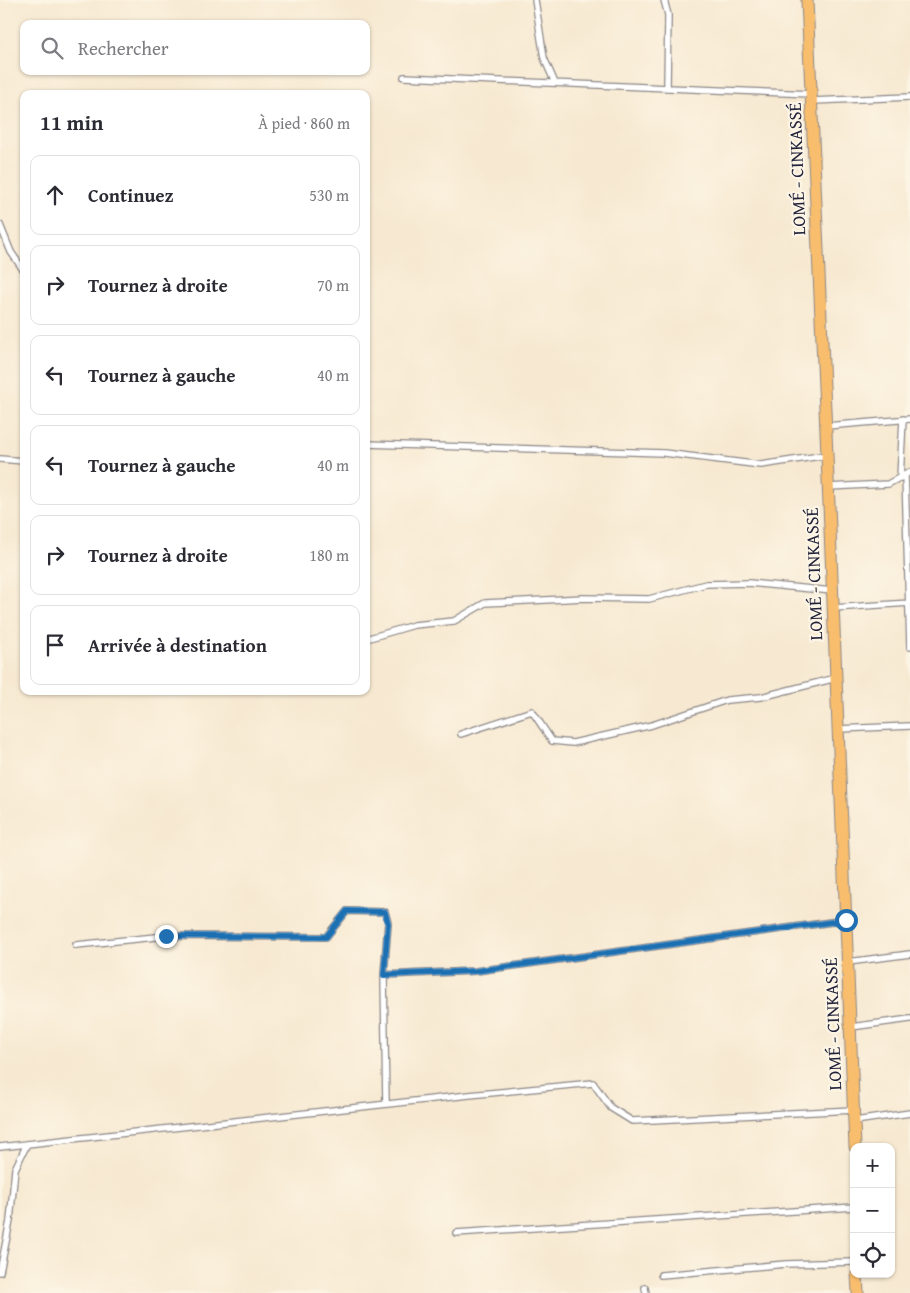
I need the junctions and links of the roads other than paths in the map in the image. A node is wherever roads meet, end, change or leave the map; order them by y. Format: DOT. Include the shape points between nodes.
graph roads {
  1 [pos="536,0"];
  2 [pos="664,0"];
  3 [pos="807,0"];
  4 [pos="404,77"];
  5 [pos="554,83"];
  6 [pos="667,88"];
  7 [pos="910,97"];
  8 [pos="812,98"];
  9 [pos="0,225"];
  10 [pos="20,265"];
  11 [pos="903,419"];
  12 [pos="910,419"];
  13 [pos="826,426"];
  14 [pos="370,444"];
  15 [pos="827,456"];
  16 [pos="0,458"];
  17 [pos="20,460"];
  18 [pos="905,475"];
  19 [pos="828,487"];
  20 [pos="833,591"];
  21 [pos="910,604"];
  22 [pos="833,608"];
  23 [pos="370,638"];
  24 [pos="910,647"];
  25 [pos="836,678"];
  26 [pos="910,726"];
  27 [pos="838,729"];
  28 [pos="461,734"];
  29 [pos="846,920"];
  30 [pos="76,945"];
  31 [pos="910,954"];
  32 [pos="848,962"];
  33 [pos="384,975"];
  34 [pos="910,1020"];
  35 [pos="851,1027"];
  36 [pos="386,1104"];
  37 [pos="910,1113"];
  38 [pos="854,1116"];
  39 [pos="855,1143"];
  40 [pos="27,1144"];
  41 [pos="0,1148"];
  42 [pos="850,1207"];
  43 [pos="456,1233"];
  44 [pos="850,1262"];
  45 [pos="0,1272"];
  46 [pos="661,1274"];
  47 [pos="857,1278"];
  48 [pos="858,1293"];
  1 -- 5 [label="street" via="544,58"];
  2 -- 6 [label="street" via="668,15"];
  3 -- 8 [label="highway, LOMÉ - CINKASSÉ"];
  4 -- 5 [label="street"];
  5 -- 6 [label="street"];
  6 -- 8 [label="street"];
  7 -- 8 [label="street"];
  8 -- 13 [label="highway, LOMÉ - CINKASSÉ"];
  9 -- 10 [label="street"];
  11 -- 12 [label="street"];
  11 -- 13 [label="street"];
  11 -- 18 [label="street"];
  13 -- 15 [label="highway, LOMÉ - CINKASSÉ"];
  14 -- 15 [label="street" via="664,453 761,465"];
  15 -- 19 [label="highway, LOMÉ - CINKASSÉ"];
  16 -- 17 [label="street"];
  18 -- 19 [label="street" via="888,484"];
  18 -- 21 [label="street"];
  19 -- 20 [label="highway, LOMÉ - CINKASSÉ"];
  20 -- 22 [label="highway, LOMÉ - CINKASSÉ"];
  20 -- 23 [label="street" via="749,583 706,584 649,599 583,598 485,603 454,621 414,625"];
  21 -- 22 [label="street"];
  21 -- 24 [label="street"];
  22 -- 25 [label="highway, LOMÉ - CINKASSÉ"];
  25 -- 27 [label="highway, LOMÉ - CINKASSÉ"];
  25 -- 28 [label="street" via="761,697 727,700 652,725 573,742 552,741 532,711"];
  26 -- 27 [label="street"];
  27 -- 29 [label="highway, LOMÉ - CINKASSÉ"];
  29 -- 32 [label="highway, LOMÉ - CINKASSÉ"];
  29 -- 33 [label="street" via="476,971"];
  30 -- 33 [label="street" via="166,936 326,937 347,911 385,912 388,923"];
  31 -- 32 [label="street"];
  32 -- 35 [label="highway, LOMÉ - CINKASSÉ"];
  33 -- 36 [label="street"];
  34 -- 35 [label="street"];
  35 -- 38 [label="highway, LOMÉ - CINKASSÉ"];
  36 -- 38 [label="street" via="593,1083 611,1108 632,1121"];
  36 -- 40 [label="street"];
  37 -- 38 [label="street"];
  38 -- 39 [label="highway, LOMÉ - CINKASSÉ"];
  40 -- 41 [label="street"];
  40 -- 45 [label="street" via="15,1169 10,1221"];
  42 -- 43 [label="street"];
  44 -- 46 [label="street"];
  47 -- 48 [label="highway"];
}
